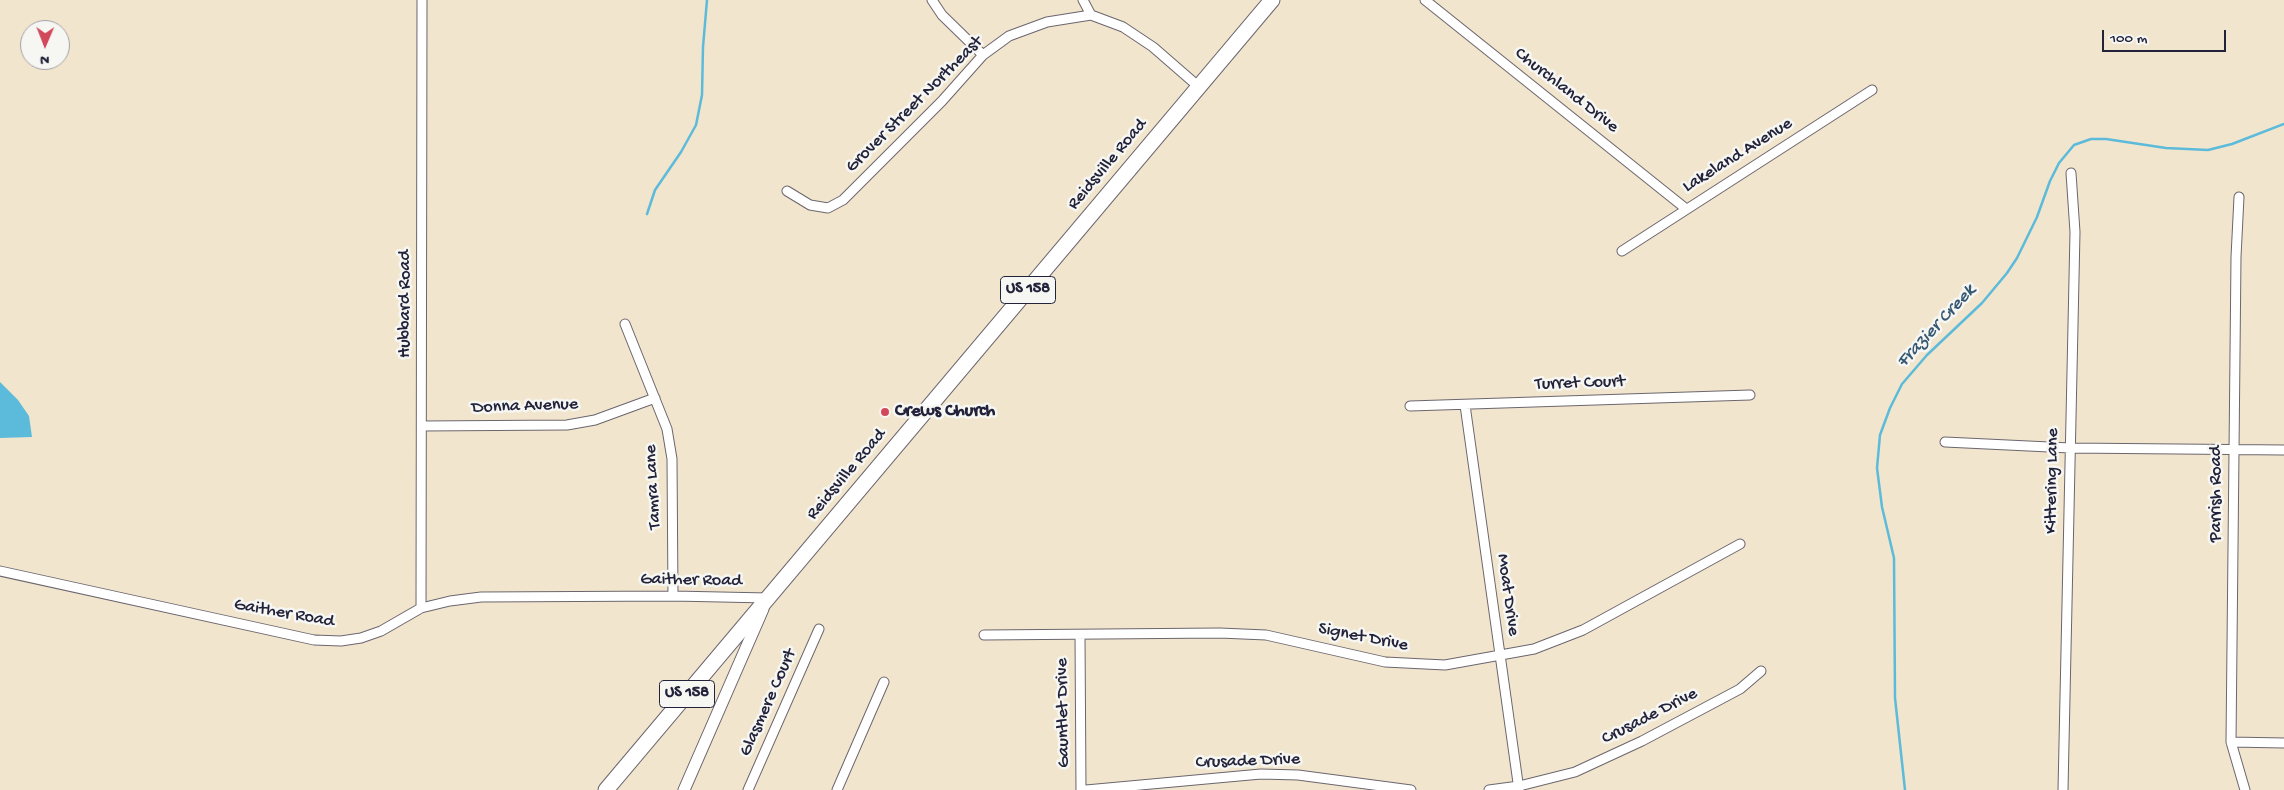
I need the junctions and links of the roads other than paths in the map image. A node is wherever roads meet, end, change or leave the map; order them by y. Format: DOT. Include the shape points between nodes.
graph roads {
  1 [pos="422,0"];
  2 [pos="932,0"];
  3 [pos="1083,0"];
  4 [pos="1272,0"];
  5 [pos="1425,0"];
  6 [pos="1091,15"];
  7 [pos="983,55"];
  8 [pos="1199,87"];
  9 [pos="1872,90"];
  10 [pos="2071,173"];
  11 [pos="787,191"];
  12 [pos="2239,197"];
  13 [pos="1686,208"];
  14 [pos="1622,251"];
  15 [pos="625,324"];
  16 [pos="1750,395"];
  17 [pos="654,398"];
  18 [pos="1465,404"];
  19 [pos="1410,406"];
  20 [pos="422,426"];
  21 [pos="1945,442"];
  22 [pos="2070,448"];
  23 [pos="2233,450"];
  24 [pos="2284,450"];
  25 [pos="1740,544"];
  26 [pos="0,571"];
  27 [pos="673,596"];
  28 [pos="768,598"];
  29 [pos="421,608"];
  30 [pos="819,629"];
  31 [pos="984,635"];
  32 [pos="1080,635"];
  33 [pos="1499,655"];
  34 [pos="1761,671"];
  35 [pos="884,682"];
  36 [pos="2232,742"];
  37 [pos="2284,742"];
  38 [pos="1519,788"];
  39 [pos="687,789"];
  40 [pos="606,790"];
  41 [pos="748,790"];
  42 [pos="837,790"];
  43 [pos="1081,790"];
  44 [pos="1086,790"];
  45 [pos="1410,790"];
  46 [pos="1489,790"];
  47 [pos="2063,790"];
  48 [pos="2245,790"];
  1 -- 20 [label="street, Hubbard Road"];
  2 -- 7 [label="street" via="942,15"];
  3 -- 6 [label="street"];
  4 -- 8 [label="highway, Reidsville Road / US 158"];
  5 -- 13 [label="street, Churchland Drive"];
  6 -- 7 [label="street, Grover Street Northeast" via="1047,22 1009,36"];
  6 -- 8 [label="street, Grover Street Northeast" via="1123,27 1153,47"];
  7 -- 11 [label="street, Grover Street Northeast" via="843,200 828,208 810,205"];
  8 -- 28 [label="highway, Reidsville Road / US 158"];
  9 -- 13 [label="street, Lakeland Avenue"];
  10 -- 22 [label="street, Kittering Lane" via="2075,232"];
  12 -- 23 [label="street, Parrish Road"];
  13 -- 14 [label="street, Lakeland Avenue"];
  15 -- 17 [label="street, Tamra Lane"];
  16 -- 18 [label="street, Turret Court"];
  17 -- 20 [label="street, Donna Avenue" via="595,420 567,425"];
  17 -- 27 [label="street, Tamra Lane" via="667,429 672,459"];
  18 -- 19 [label="street, Turret Court"];
  18 -- 33 [label="street, Moat Drive"];
  20 -- 29 [label="street, Hubbard Road"];
  21 -- 22 [label="street"];
  22 -- 23 [label="street"];
  22 -- 47 [label="street, Kittering Lane"];
  23 -- 24 [label="street"];
  23 -- 36 [label="street, Parrish Road"];
  25 -- 33 [label="street, Signet Drive" via="1583,630 1534,649"];
  26 -- 29 [label="street, Gaither Road" via="314,640 361,638 381,631"];
  27 -- 28 [label="street, Gaither Road"];
  27 -- 29 [label="street, Gaither Road" via="481,598"];
  28 -- 39 [label="street"];
  28 -- 40 [label="highway, Reidsville Road / US 158"];
  30 -- 41 [label="street, Glasmere Court"];
  31 -- 32 [label="street, Signet Drive"];
  32 -- 33 [label="street, Signet Drive" via="1266,635 1384,662 1414,665 1445,665"];
  32 -- 43 [label="street, Gauntlet Drive"];
  33 -- 38 [label="street, Moat Drive"];
  34 -- 38 [label="street, Crusade Drive" via="1740,689 1642,741 1575,772"];
  35 -- 42 [label="street"];
  36 -- 37 [label="street"];
  36 -- 48 [label="street, Parrish Road"];
  38 -- 46 [label="street, Crusade Drive"];
  44 -- 45 [label="street, Crusade Drive" via="1261,774 1298,775"];
}
